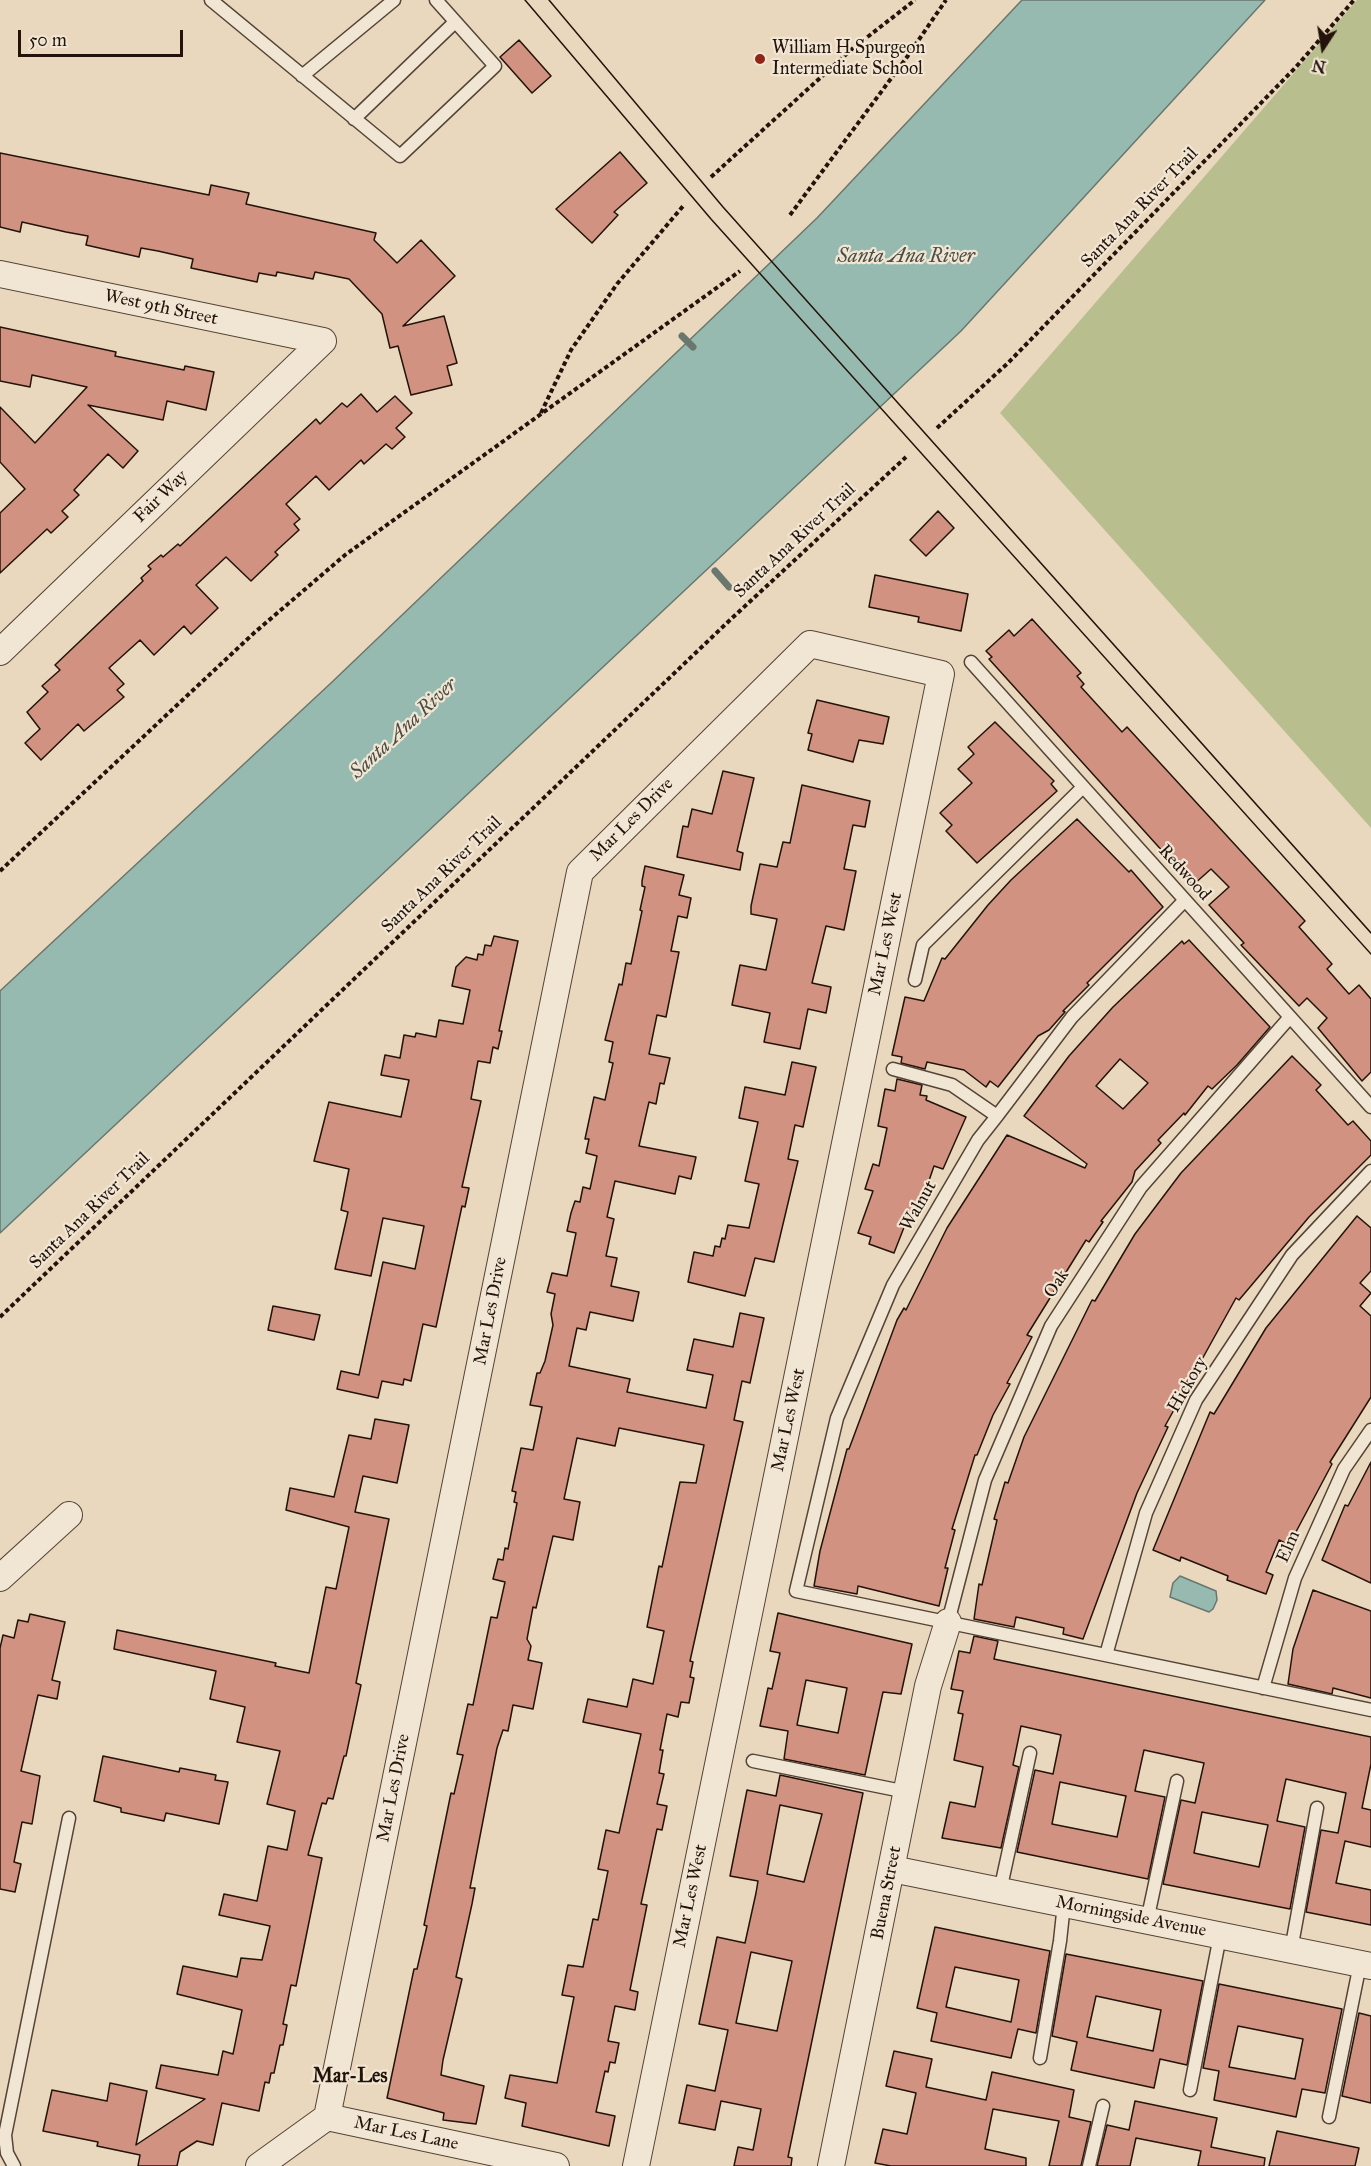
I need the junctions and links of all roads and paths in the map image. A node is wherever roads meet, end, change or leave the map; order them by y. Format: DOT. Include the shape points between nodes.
graph roads {
  1 [pos="211,0"];
  2 [pos="394,0"];
  3 [pos="436,0"];
  4 [pos="915,0"];
  5 [pos="945,0"];
  6 [pos="1354,0"];
  7 [pos="455,22"];
  8 [pos="302,75"];
  9 [pos="354,118"];
  10 [pos="711,177"];
  11 [pos="684,205"];
  12 [pos="790,214"];
  13 [pos="740,271"];
  14 [pos="0,274"];
  15 [pos="323,341"];
  16 [pos="541,414"];
  17 [pos="938,428"];
  18 [pos="906,457"];
  19 [pos="0,652"];
  20 [pos="971,662"];
  21 [pos="941,674"];
  22 [pos="1083,787"];
  23 [pos="0,871"];
  24 [pos="1185,900"];
  25 [pos="915,980"];
  26 [pos="1290,1017"];
  27 [pos="892,1070"];
  28 [pos="1371,1107"];
  29 [pos="996,1116"];
  30 [pos="1371,1171"];
  31 [pos="0,1317"];
  32 [pos="1371,1430"];
  33 [pos="69,1515"];
  34 [pos="0,1578"];
  35 [pos="948,1622"];
  36 [pos="1106,1655"];
  37 [pos="1263,1688"];
  38 [pos="1371,1710"];
  39 [pos="1030,1753"];
  40 [pos="753,1761"];
  41 [pos="1177,1781"];
  42 [pos="907,1792"];
  43 [pos="1317,1808"];
  44 [pos="69,1818"];
  45 [pos="892,1869"];
  46 [pos="1000,1891"];
  47 [pos="1064,1904"];
  48 [pos="1147,1921"];
  49 [pos="1220,1935"];
  50 [pos="1291,1950"];
  51 [pos="1365,1965"];
  52 [pos="1040,2058"];
  53 [pos="1190,2090"];
  54 [pos="1103,2106"];
  55 [pos="327,2117"];
  56 [pos="1329,2117"];
  57 [pos="14,2166"];
  58 [pos="259,2166"];
  59 [pos="555,2166"];
  60 [pos="636,2166"];
  61 [pos="831,2166"];
  62 [pos="1089,2166"];
  1 -- 8 [label="lane"];
  2 -- 8 [label="lane"];
  3 -- 7 [label="lane"];
  4 -- 10 [label="path" via="852,49"];
  5 -- 12 [label="path"];
  6 -- 17 [label="path, Santa Ana River Trail" via="1296,67 1008,363"];
  7 -- 9 [label="lane"];
  7 -- 9 [label="lane" via="495,66 400,156"];
  8 -- 9 [label="lane"];
  11 -- 16 [label="path" via="617,284 571,350"];
  13 -- 16 [label="path"];
  14 -- 15 [label="street, West 9th Street"];
  15 -- 19 [label="street, Fair Way"];
  16 -- 23 [label="path" via="345,555 254,633"];
  18 -- 31 [label="path, Santa Ana River Trail"];
  20 -- 22 [label="lane, Redwood"];
  21 -- 55 [label="street, Mar Les Drive" via="810,644 580,872"];
  21 -- 60 [label="street, Mar Les West"];
  22 -- 24 [label="lane, Redwood"];
  22 -- 25 [label="lane" via="923,945"];
  24 -- 26 [label="lane, Redwood"];
  24 -- 29 [label="lane, Walnut" via="1072,1017"];
  26 -- 28 [label="lane, Redwood"];
  26 -- 35 [label="lane, Oak" via="1141,1187 1051,1326 985,1480"];
  27 -- 29 [label="lane" via="952,1085"];
  29 -- 35 [label="lane, Walnut" via="978,1140 894,1285 837,1418 796,1591"];
  30 -- 36 [label="lane, Hickory" via="1292,1255 1196,1400 1146,1513"];
  32 -- 37 [label="lane, Elm" via="1344,1469 1295,1578"];
  33 -- 34 [label="street"];
  35 -- 36 [label="lane"];
  35 -- 42 [label="street, Buena Street" via="928,1686"];
  36 -- 37 [label="lane"];
  37 -- 38 [label="lane"];
  39 -- 46 [label="lane"];
  40 -- 42 [label="lane"];
  41 -- 48 [label="lane"];
  42 -- 45 [label="street, Buena Street"];
  43 -- 50 [label="lane"];
  44 -- 57 [label="lane" via="5,2135 7,2153"];
  45 -- 46 [label="street, Morningside Avenue"];
  45 -- 61 [label="street, Buena Street"];
  46 -- 47 [label="street, Morningside Avenue"];
  47 -- 48 [label="street, Morningside Avenue"];
  47 -- 52 [label="lane"];
  48 -- 49 [label="street, Morningside Avenue"];
  49 -- 50 [label="street, Morningside Avenue"];
  49 -- 53 [label="lane"];
  50 -- 51 [label="street, Morningside Avenue"];
  51 -- 56 [label="lane"];
  54 -- 62 [label="lane"];
  55 -- 58 [label="street"];
  55 -- 59 [label="street, Mar Les Lane"];
}
